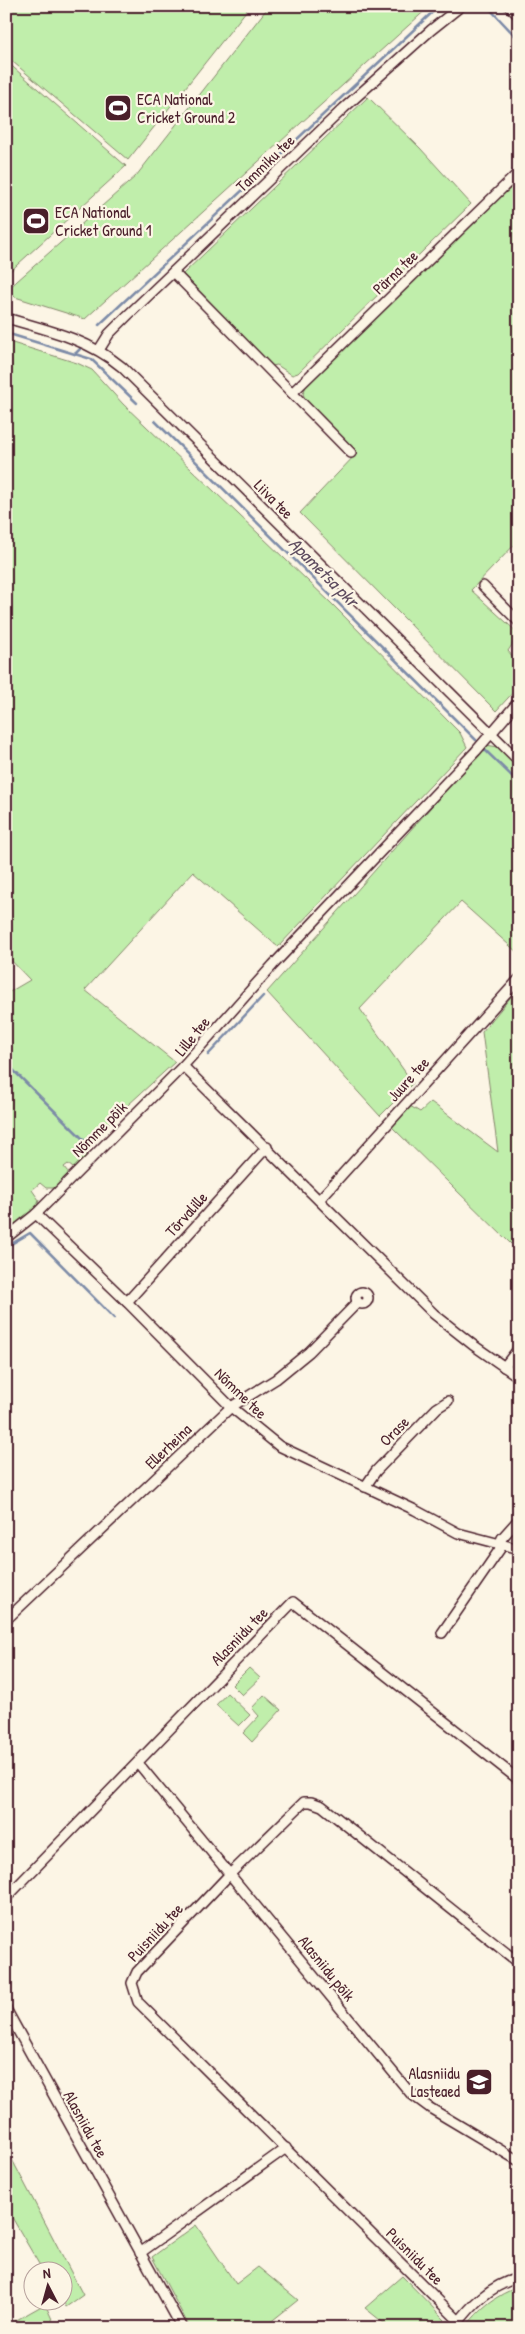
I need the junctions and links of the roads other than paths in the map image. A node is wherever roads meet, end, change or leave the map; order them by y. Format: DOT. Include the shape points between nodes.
graph roads {
  1 [pos="461,6"];
  2 [pos="509,6"];
  3 [pos="519,16"];
  4 [pos="519,172"];
  5 [pos="173,272"];
  6 [pos="6,318"];
  7 [pos="99,350"];
  8 [pos="292,393"];
  9 [pos="351,453"];
  10 [pos="483,586"];
  11 [pos="519,622"];
  12 [pos="519,701"];
  13 [pos="490,733"];
  14 [pos="519,761"];
  15 [pos="519,979"];
  16 [pos="183,1066"];
  17 [pos="267,1147"];
  18 [pos="319,1200"];
  19 [pos="36,1214"];
  20 [pos="6,1238"];
  21 [pos="127,1302"];
  22 [pos="358,1302"];
  23 [pos="519,1348"];
  24 [pos="504,1367"];
  25 [pos="519,1377"];
  26 [pos="448,1401"];
  27 [pos="231,1407"];
  28 [pos="366,1487"];
  29 [pos="519,1519"];
  30 [pos="500,1546"];
  31 [pos="519,1549"];
  32 [pos="6,1620"];
  33 [pos="442,1633"];
  34 [pos="138,1763"];
  35 [pos="519,1780"];
  36 [pos="230,1874"];
  37 [pos="6,1898"];
  38 [pos="519,1963"];
  39 [pos="6,2009"];
  40 [pos="286,2148"];
  41 [pos="519,2161"];
  42 [pos="140,2253"];
  43 [pos="519,2278"];
  44 [pos="456,2324"];
  45 [pos="182,2328"];
  1 -- 5 [label="street, Tammiku tee" via="344,108"];
  2 -- 3 [label="street"];
  4 -- 8 [label="street, Pärna tee"];
  5 -- 7 [label="street, Tammiku tee" via="115,328"];
  5 -- 8 [label="street"];
  6 -- 7 [label="street, Liiva tee" via="75,338"];
  7 -- 13 [label="street, Liiva tee" via="122,367"];
  8 -- 9 [label="street"];
  10 -- 11 [label="street"];
  12 -- 13 [label="street, Lille tee"];
  13 -- 14 [label="street, Liiva tee"];
  13 -- 16 [label="street, Lille tee"];
  15 -- 18 [label="street, Juure tee"];
  16 -- 17 [label="street, Lille tee"];
  16 -- 19 [label="street, Nõmme põik"];
  17 -- 18 [label="street, Lille tee"];
  17 -- 21 [label="street, Tõrvalille"];
  18 -- 24 [label="street, Lille tee" via="434,1314"];
  19 -- 20 [label="street"];
  19 -- 21 [label="street, Nõmme tee"];
  21 -- 27 [label="street, Nõmme tee"];
  22 -- 27 [label="street, Ellerheina" via="309,1352 276,1379"];
  23 -- 24 [label="street"];
  24 -- 25 [label="street, Lille tee"];
  26 -- 28 [label="street, Orase" via="437,1408 376,1471"];
  27 -- 28 [label="street, Nõmme tee" via="279,1446"];
  27 -- 32 [label="street, Ellerheina"];
  28 -- 30 [label="street, Nõmme tee" via="458,1533"];
  29 -- 30 [label="street" via="502,1538"];
  30 -- 31 [label="street, Nõmme tee"];
  30 -- 33 [label="street"];
  34 -- 35 [label="street, Alasniidu tee" via="293,1602"];
  34 -- 36 [label="street, Alasniidu põik"];
  34 -- 37 [label="street, Alasniidu tee"];
  36 -- 38 [label="street, Puisniidu tee" via="304,1802 311,1802 322,1806"];
  36 -- 40 [label="street, Puisniidu tee" via="137,1972 132,1983 133,1992 138,2002"];
  36 -- 41 [label="street, Alasniidu põik" via="410,2094"];
  39 -- 42 [label="street, Alasniidu tee"];
  40 -- 42 [label="street"];
  40 -- 44 [label="street, Puisniidu tee"];
  42 -- 45 [label="street, Alasniidu tee"];
  43 -- 44 [label="street" via="482,2296"];
}
